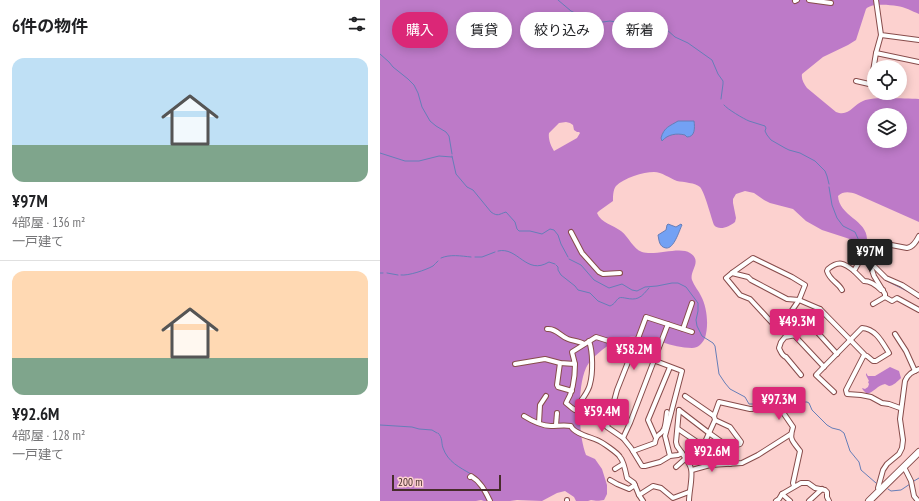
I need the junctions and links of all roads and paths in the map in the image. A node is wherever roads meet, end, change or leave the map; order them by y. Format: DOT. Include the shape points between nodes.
graph roads {
  1 [pos="809,0"];
  2 [pos="876,0"];
  3 [pos="831,3"];
  4 [pos="882,35"];
  5 [pos="919,40"];
  6 [pos="876,53"];
  7 [pos="919,62"];
  8 [pos="856,81"];
  9 [pos="571,232"];
  10 [pos="919,236"];
  11 [pos="866,255"];
  12 [pos="854,271"];
  13 [pos="620,273"];
  14 [pos="732,273"];
  15 [pos="842,290"];
  16 [pos="883,290"];
  17 [pos="919,296"];
  18 [pos="885,297"];
  19 [pos="799,300"];
  20 [pos="692,303"];
  21 [pos="873,304"];
  22 [pos="820,309"];
  23 [pos="919,310"];
  24 [pos="808,322"];
  25 [pos="668,324"];
  26 [pos="547,329"];
  27 [pos="683,329"];
  28 [pos="692,332"];
  29 [pos="895,334"];
  30 [pos="794,335"];
  31 [pos="851,340"];
  32 [pos="589,342"];
  33 [pos="584,344"];
  34 [pos="633,351"];
  35 [pos="838,354"];
  36 [pos="864,355"];
  37 [pos="654,361"];
  38 [pos="560,363"];
  39 [pos="515,364"];
  40 [pos="575,364"];
  41 [pos="670,367"];
  42 [pos="824,367"];
  43 [pos="918,371"];
  44 [pos="801,375"];
  45 [pos="572,391"];
  46 [pos="834,392"];
  47 [pos="546,396"];
  48 [pos="685,396"];
  49 [pos="581,400"];
  50 [pos="900,408"];
  51 [pos="575,410"];
  52 [pos="667,412"];
  53 [pos="557,413"];
  54 [pos="524,416"];
  55 [pos="715,418"];
  56 [pos="539,423"];
  57 [pos="556,425"];
  58 [pos="678,429"];
  59 [pos="709,433"];
  60 [pos="791,434"];
  61 [pos="623,438"];
  62 [pos="656,438"];
  63 [pos="703,446"];
  64 [pos="730,448"];
  65 [pos="633,451"];
  66 [pos="919,452"];
  67 [pos="682,453"];
  68 [pos="670,456"];
  69 [pos="699,457"];
  70 [pos="687,459"];
  71 [pos="623,464"];
  72 [pos="730,464"];
  73 [pos="676,467"];
  74 [pos="904,467"];
  75 [pos="615,469"];
  76 [pos="692,470"];
  77 [pos="470,477"];
  78 [pos="610,480"];
  79 [pos="635,485"];
  80 [pos="794,486"];
  81 [pos="822,490"];
  82 [pos="880,490"];
  83 [pos="689,492"];
  84 [pos="782,494"];
  85 [pos="639,495"];
  86 [pos="490,501"];
  87 [pos="642,501"];
  88 [pos="689,501"];
  89 [pos="776,501"];
  90 [pos="790,501"];
  91 [pos="809,501"];
  92 [pos="829,501"];
  93 [pos="869,501"];
  94 [pos="918,501"];
  1 -- 3 [label="street"];
  2 -- 4 [label="street"];
  4 -- 5 [label="street"];
  4 -- 6 [label="street"];
  6 -- 7 [label="street"];
  6 -- 8 [label="street" via="871,83"];
  9 -- 13 [label="street" via="582,253 599,272"];
  10 -- 11 [label="street" via="910,247 880,244 871,248"];
  11 -- 12 [label="street"];
  11 -- 16 [label="street"];
  11 -- 17 [label="street" via="886,278"];
  12 -- 15 [label="street" via="840,263 828,269 830,278"];
  12 -- 16 [label="street" via="864,281"];
  14 -- 19 [label="street" via="748,277 787,299"];
  14 -- 19 [label="street" via="750,259 756,259 805,285"];
  14 -- 19 [label="street" via="726,278 737,292 750,299 777,328 782,325"];
  16 -- 18 [label="street"];
  18 -- 21 [label="street"];
  18 -- 23 [label="street" via="892,301 897,298"];
  19 -- 22 [label="street"];
  20 -- 27 [label="street"];
  22 -- 24 [label="street"];
  22 -- 31 [label="street"];
  24 -- 30 [label="street"];
  24 -- 35 [label="street"];
  25 -- 27 [label="street"];
  25 -- 34 [label="street" via="646,317"];
  25 -- 37 [label="street"];
  26 -- 33 [label="street" via="550,328 568,339"];
  27 -- 28 [label="street"];
  29 -- 43 [label="street"];
  30 -- 42 [label="street"];
  30 -- 44 [label="street" via="785,337 779,348"];
  31 -- 35 [label="street"];
  31 -- 36 [label="street"];
  31 -- 36 [label="street" via="862,328 868,329 875,333 889,353 876,361"];
  32 -- 33 [label="street"];
  32 -- 34 [label="street" via="596,337"];
  32 -- 49 [label="street" via="590,384"];
  33 -- 40 [label="street" via="572,352"];
  34 -- 37 [label="street"];
  34 -- 61 [label="street" via="607,427"];
  35 -- 42 [label="street"];
  36 -- 50 [label="street" via="846,390 847,394 871,397"];
  37 -- 41 [label="street"];
  37 -- 61 [label="street"];
  38 -- 39 [label="street" via="545,359"];
  38 -- 40 [label="street"];
  38 -- 45 [label="street" via="557,385"];
  40 -- 45 [label="street"];
  41 -- 62 [label="street" via="648,420"];
  41 -- 68 [label="street" via="682,372 665,436"];
  42 -- 46 [label="street" via="816,375"];
  43 -- 50 [label="street" via="911,373 905,381"];
  45 -- 51 [label="street" via="566,403"];
  47 -- 56 [label="street" via="540,405"];
  48 -- 55 [label="street"];
  50 -- 82 [label="street" via="902,448 883,470 878,488"];
  52 -- 62 [label="street" via="664,429"];
  53 -- 57 [label="street"];
  54 -- 56 [label="street"];
  55 -- 59 [label="street"];
  55 -- 60 [label="street" via="719,402 750,409 780,408 793,426"];
  55 -- 64 [label="street" via="730,427 741,442"];
  56 -- 57 [label="street"];
  57 -- 71 [label="street" via="571,426 573,430 598,440 620,457"];
  58 -- 59 [label="street" via="679,410"];
  58 -- 63 [label="street"];
  58 -- 67 [label="street" via="676,442"];
  59 -- 63 [label="street"];
  59 -- 64 [label="street"];
  60 -- 72 [label="street" via="742,463"];
  60 -- 80 [label="street" via="800,451"];
  61 -- 65 [label="street"];
  62 -- 65 [label="street" via="655,443"];
  63 -- 69 [label="street"];
  64 -- 69 [label="street"];
  64 -- 72 [label="street"];
  65 -- 68 [label="street" via="642,466 660,462"];
  66 -- 74 [label="main road"];
  67 -- 68 [label="street"];
  67 -- 70 [label="street"];
  69 -- 70 [label="street"];
  70 -- 73 [label="street"];
  70 -- 76 [label="street"];
  71 -- 75 [label="street"];
  71 -- 79 [label="street" via="627,478"];
  72 -- 76 [label="street" via="710,465"];
  74 -- 82 [label="main road"];
  74 -- 94 [label="street"];
  76 -- 83 [label="street"];
  77 -- 86 [label="street" via="480,483"];
  78 -- 79 [label="street" via="629,489"];
  79 -- 85 [label="street"];
  80 -- 81 [label="street" via="808,483"];
  80 -- 84 [label="street"];
  81 -- 91 [label="street"];
  81 -- 92 [label="street" via="827,492"];
  82 -- 93 [label="main road"];
  83 -- 85 [label="street" via="673,498 661,488 653,486"];
  83 -- 88 [label="street"];
  84 -- 89 [label="street"];
  84 -- 90 [label="street"];
  85 -- 87 [label="street"];
}
